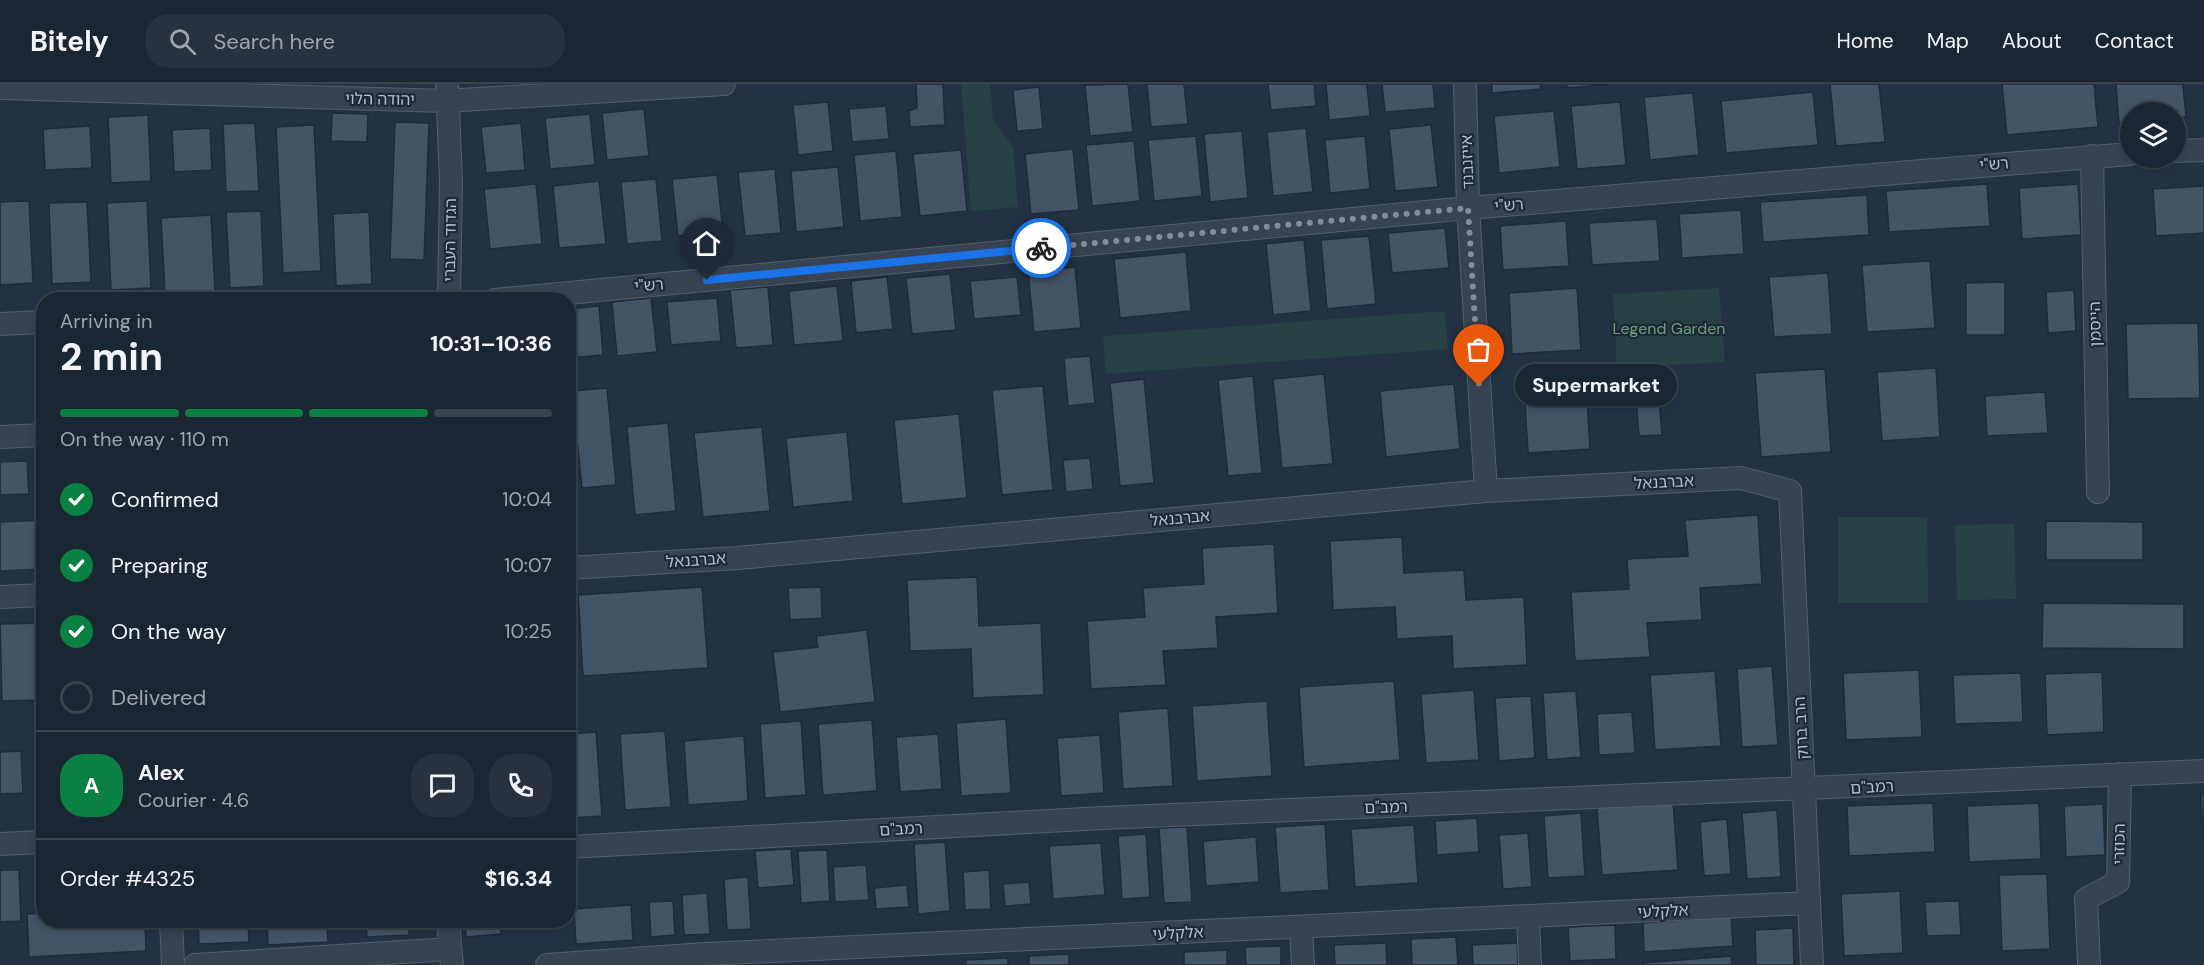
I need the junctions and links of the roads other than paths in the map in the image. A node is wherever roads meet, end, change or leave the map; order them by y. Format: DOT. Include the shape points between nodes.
graph roads {
  1 [pos="724,84"];
  2 [pos="1465,84"];
  3 [pos="0,87"];
  4 [pos="227,90"];
  5 [pos="455,92"];
  6 [pos="2204,150"];
  7 [pos="2186,151"];
  8 [pos="2120,155"];
  9 [pos="2092,156"];
  10 [pos="1468,208"];
  11 [pos="449,292"];
  12 [pos="576,292"];
  13 [pos="36,322"];
  14 [pos="0,324"];
  15 [pos="36,435"];
  16 [pos="0,437"];
  17 [pos="1486,491"];
  18 [pos="1790,491"];
  19 [pos="2098,492"];
  20 [pos="576,568"];
  21 [pos="36,595"];
  22 [pos="0,597"];
  23 [pos="2204,771"];
  24 [pos="2120,774"];
  25 [pos="1804,790"];
  26 [pos="36,842"];
  27 [pos="0,844"];
  28 [pos="576,847"];
  29 [pos="1809,903"];
  30 [pos="1528,918"];
  31 [pos="1301,927"];
  32 [pos="171,928"];
  33 [pos="449,928"];
  34 [pos="937,955"];
  35 [pos="451,957"];
  36 [pos="706,959"];
  37 [pos="173,965"];
  38 [pos="195,965"];
  39 [pos="547,965"];
  40 [pos="1303,965"];
  41 [pos="1530,965"];
  42 [pos="1812,965"];
  43 [pos="2089,965"];
  1 -- 5 [label="street, יהודה הלוי"];
  2 -- 10 [label="street, אייזנבנד"];
  3 -- 4 [label="street, יהודה הלוי"];
  4 -- 5 [label="street, יהודה הלוי"];
  5 -- 11 [label="street, הגדוד העברי"];
  6 -- 7 [label="street"];
  8 -- 9 [label="street, רש\"י"];
  9 -- 10 [label="street, רש\"י"];
  9 -- 19 [label="street, הייסמן"];
  10 -- 12 [label="street, רש\"י"];
  10 -- 17 [label="street, אייזנבנד"];
  13 -- 14 [label="street"];
  15 -- 16 [label="street"];
  17 -- 18 [label="street, אברבנאל" via="1741,478"];
  17 -- 20 [label="street, אברבנאל" via="737,558"];
  18 -- 25 [label="street, הרב ברוק"];
  21 -- 22 [label="street"];
  23 -- 24 [label="street, רמב\"ם"];
  24 -- 25 [label="street, רמב\"ם"];
  24 -- 43 [label="street, הכוזרי" via="2118,882 2086,898"];
  25 -- 28 [label="street, רמב\"ם" via="1114,818"];
  25 -- 29 [label="street, הרב ברוק"];
  26 -- 27 [label="street"];
  29 -- 30 [label="street, אלקלעי"];
  29 -- 42 [label="street, הרב ברוק"];
  30 -- 31 [label="street, אלקלעי"];
  30 -- 41 [label="street"];
  31 -- 34 [label="street, אלקלעי"];
  31 -- 40 [label="street"];
  32 -- 37 [label="street"];
  33 -- 35 [label="street"];
  34 -- 36 [label="street, אלקלעי"];
  35 -- 38 [label="street" via="370,954"];
  36 -- 39 [label="street, אלקלעי"];
}
